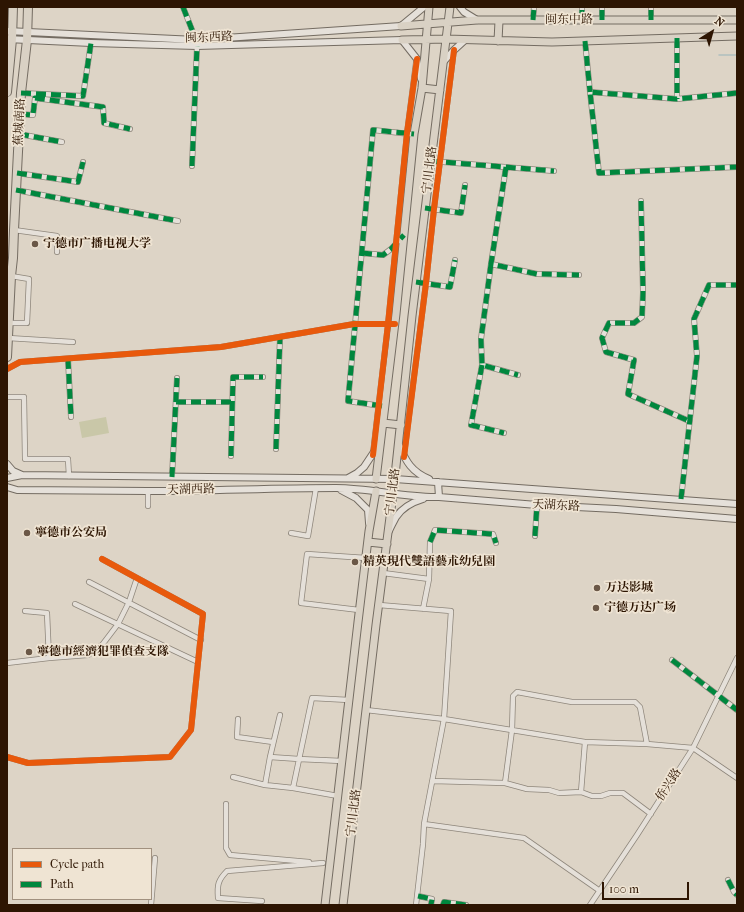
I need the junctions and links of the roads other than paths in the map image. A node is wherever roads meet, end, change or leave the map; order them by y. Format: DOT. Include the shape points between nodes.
graph roads {
  1 [pos="13,7"];
  2 [pos="28,7"];
  3 [pos="183,7"];
  4 [pos="424,7"];
  5 [pos="429,7"];
  6 [pos="450,7"];
  7 [pos="460,7"];
  8 [pos="534,7"];
  9 [pos="582,7"];
  10 [pos="602,7"];
  11 [pos="651,7"];
  12 [pos="477,20"];
  13 [pos="499,20"];
  14 [pos="533,20"];
  15 [pos="582,20"];
  16 [pos="602,20"];
  17 [pos="651,20"];
  18 [pos="737,20"];
  19 [pos="448,23"];
  20 [pos="428,24"];
  21 [pos="401,26"];
  22 [pos="9,35"];
  23 [pos="27,36"];
  24 [pos="737,36"];
  25 [pos="677,38"];
  26 [pos="426,39"];
  27 [pos="446,39"];
  28 [pos="402,40"];
  29 [pos="465,40"];
  30 [pos="498,41"];
  31 [pos="585,41"];
  32 [pos="91,43"];
  33 [pos="196,43"];
  34 [pos="454,50"];
  35 [pos="417,59"];
  36 [pos="444,61"];
  37 [pos="422,85"];
  38 [pos="440,90"];
  39 [pos="7,92"];
  40 [pos="590,92"];
  41 [pos="21,93"];
  42 [pos="737,93"];
  43 [pos="677,100"];
  44 [pos="20,114"];
  45 [pos="130,129"];
  46 [pos="19,134"];
  47 [pos="411,134"];
  48 [pos="62,142"];
  49 [pos="431,161"];
  50 [pos="440,161"];
  51 [pos="83,162"];
  52 [pos="192,166"];
  53 [pos="506,167"];
  54 [pos="737,167"];
  55 [pos="554,171"];
  56 [pos="17,173"];
  57 [pos="465,185"];
  58 [pos="16,190"];
  59 [pos="641,201"];
  60 [pos="425,208"];
  61 [pos="434,209"];
  62 [pos="178,221"];
  63 [pos="14,230"];
  64 [pos="404,235"];
  65 [pos="395,244"];
  66 [pos="57,252"];
  67 [pos="362,253"];
  68 [pos="455,260"];
  69 [pos="491,264"];
  70 [pos="579,275"];
  71 [pos="11,276"];
  72 [pos="416,282"];
  73 [pos="426,284"];
  74 [pos="737,285"];
  75 [pos="9,323"];
  76 [pos="355,324"];
  77 [pos="391,324"];
  78 [pos="280,337"];
  79 [pos="8,338"];
  80 [pos="73,342"];
  81 [pos="7,357"];
  82 [pos="68,359"];
  83 [pos="482,365"];
  84 [pos="7,369"];
  85 [pos="518,375"];
  86 [pos="263,377"];
  87 [pos="177,378"];
  88 [pos="7,397"];
  89 [pos="176,402"];
  90 [pos="232,402"];
  91 [pos="381,406"];
  92 [pos="72,416"];
  93 [pos="689,421"];
  94 [pos="382,422"];
  95 [pos="401,424"];
  96 [pos="504,433"];
  97 [pos="380,442"];
  98 [pos="398,445"];
  99 [pos="276,449"];
  100 [pos="372,455"];
  101 [pos="231,456"];
  102 [pos="404,457"];
  103 [pos="7,464"];
  104 [pos="22,476"];
  105 [pos="68,476"];
  106 [pos="172,477"];
  107 [pos="7,478"];
  108 [pos="329,478"];
  109 [pos="346,478"];
  110 [pos="376,479"];
  111 [pos="395,479"];
  112 [pos="436,481"];
  113 [pos="7,488"];
  114 [pos="316,488"];
  115 [pos="329,488"];
  116 [pos="338,488"];
  117 [pos="17,490"];
  118 [pos="148,491"];
  119 [pos="376,491"];
  120 [pos="7,494"];
  121 [pos="393,494"];
  122 [pos="439,497"];
  123 [pos="428,498"];
  124 [pos="681,499"];
  125 [pos="737,504"];
  126 [pos="537,505"];
  127 [pos="148,506"];
  128 [pos="737,519"];
  129 [pos="369,531"];
  130 [pos="388,532"];
  131 [pos="291,533"];
  132 [pos="535,536"];
  133 [pos="368,542"];
  134 [pos="496,543"];
  135 [pos="387,544"];
  136 [pos="366,558"];
  137 [pos="102,559"];
  138 [pos="383,573"];
  139 [pos="137,578"];
  140 [pos="429,579"];
  141 [pos="89,582"];
  142 [pos="129,602"];
  143 [pos="75,604"];
  144 [pos="379,605"];
  145 [pos="423,609"];
  146 [pos="359,610"];
  147 [pos="25,611"];
  148 [pos="118,624"];
  149 [pos="201,640"];
  150 [pos="49,658"];
  151 [pos="737,658"];
  152 [pos="672,660"];
  153 [pos="198,662"];
  154 [pos="7,663"];
  155 [pos="718,695"];
  156 [pos="349,700"];
  157 [pos="366,710"];
  158 [pos="737,710"];
  159 [pos="280,715"];
  160 [pos="238,719"];
  161 [pos="444,719"];
  162 [pos="512,730"];
  163 [pos="273,742"];
  164 [pos="585,742"];
  165 [pos="647,744"];
  166 [pos="693,748"];
  167 [pos="7,757"];
  168 [pos="270,757"];
  169 [pos="299,759"];
  170 [pos="342,761"];
  171 [pos="233,777"];
  172 [pos="737,778"];
  173 [pos="433,781"];
  174 [pos="505,783"];
  175 [pos="265,785"];
  176 [pos="293,788"];
  177 [pos="581,792"];
  178 [pos="338,796"];
  179 [pos="226,804"];
  180 [pos="651,814"];
  181 [pos="424,824"];
  182 [pos="155,858"];
  183 [pos="327,863"];
  184 [pos="728,880"];
  185 [pos="600,891"];
  186 [pos="152,893"];
  187 [pos="737,894"];
  188 [pos="418,896"];
  189 [pos="262,902"];
  190 [pos="325,905"];
  191 [pos="343,905"];
  192 [pos="416,905"];
  193 [pos="431,905"];
  194 [pos="443,905"];
  195 [pos="466,905"];
  196 [pos="590,905"];
  1 -- 22 [label="highway, 蕉城南路"];
  2 -- 23 [label="highway, 蕉城南路"];
  3 -- 33 [label="street"];
  4 -- 21 [label="main road"];
  5 -- 20 [label="main road, 宁川北路"];
  6 -- 19 [label="main road, 宁川北路"];
  7 -- 12 [label="main road"];
  8 -- 14 [label="street"];
  9 -- 15 [label="street"];
  10 -- 16 [label="street"];
  11 -- 17 [label="street"];
  12 -- 13 [label="main road, 闽东中路"];
  12 -- 19 [label="main road, 闽东中路"];
  13 -- 14 [label="main road, 闽东中路"];
  13 -- 30 [label="main road"];
  14 -- 15 [label="main road, 闽东中路"];
  15 -- 16 [label="main road, 闽东中路"];
  16 -- 17 [label="main road, 闽东中路"];
  17 -- 18 [label="main road, 闽东中路"];
  19 -- 20 [label="main road, 闽东中路"];
  19 -- 27 [label="main road, 宁川北路"];
  20 -- 21 [label="main road, 闽东中路"];
  20 -- 26 [label="main road, 宁川北路"];
  21 -- 33 [label="main road, 闽东西路"];
  22 -- 23 [label="main road, 闽东西路"];
  22 -- 39 [label="highway, 蕉城南路"];
  23 -- 32 [label="main road, 闽东西路"];
  23 -- 33 [label="main road, 闽东西路"];
  23 -- 41 [label="highway, 蕉城南路"];
  24 -- 25 [label="main road, 闽东中路"];
  25 -- 31 [label="main road, 闽东中路"];
  25 -- 43 [label="street"];
  26 -- 27 [label="main road, 闽东中路"];
  26 -- 28 [label="main road, 闽东中路"];
  26 -- 37 [label="main road, 宁川北路"];
  27 -- 29 [label="main road, 闽东中路"];
  27 -- 36 [label="main road, 宁川北路"];
  28 -- 33 [label="main road, 闽东西路"];
  28 -- 35 [label="main road"];
  29 -- 30 [label="main road, 闽东中路"];
  29 -- 34 [label="main road"];
  30 -- 31 [label="main road, 闽东中路"];
  31 -- 40 [label="street"];
  32 -- 33 [label="main road, 闽东西路"];
  32 -- 41 [label="street" via="83,96"];
  33 -- 52 [label="street"];
  34 -- 36 [label="main road"];
  34 -- 50 [label="street"];
  35 -- 37 [label="main road"];
  35 -- 47 [label="street"];
  36 -- 38 [label="main road, 宁川北路"];
  37 -- 38 [label="main road"];
  37 -- 47 [label="main road, 宁川北路"];
  38 -- 49 [label="main road, 宁川北路"];
  40 -- 43 [label="street"];
  40 -- 54 [label="street" via="599,174"];
  41 -- 44 [label="highway, 蕉城南路"];
  42 -- 43 [label="street"];
  44 -- 45 [label="street" via="33,115 35,98 103,107 104,123"];
  44 -- 46 [label="highway, 蕉城南路"];
  46 -- 48 [label="street"];
  46 -- 56 [label="highway, 蕉城南路"];
  47 -- 64 [label="main road, 宁川北路"];
  47 -- 65 [label="street"];
  47 -- 67 [label="street" via="373,130"];
  49 -- 50 [label="street"];
  49 -- 60 [label="main road, 宁川北路"];
  50 -- 53 [label="street"];
  50 -- 61 [label="street"];
  51 -- 56 [label="street" via="78,182"];
  53 -- 55 [label="street"];
  53 -- 69 [label="street"];
  56 -- 58 [label="highway, 蕉城南路"];
  57 -- 61 [label="street" via="461,213"];
  58 -- 62 [label="street"];
  58 -- 63 [label="highway, 蕉城南路"];
  59 -- 93 [label="street" via="642,317 634,323 609,323 602,338 606,352 634,360 628,394"];
  60 -- 61 [label="street"];
  60 -- 72 [label="main road, 宁川北路"];
  61 -- 73 [label="street"];
  63 -- 66 [label="street" via="57,236"];
  63 -- 71 [label="highway, 蕉城南路"];
  64 -- 65 [label="street"];
  64 -- 77 [label="main road, 宁川北路"];
  65 -- 67 [label="street" via="383,255"];
  65 -- 77 [label="street"];
  67 -- 76 [label="street"];
  68 -- 73 [label="street" via="450,287"];
  69 -- 70 [label="street" via="537,274"];
  69 -- 83 [label="street" via="481,339"];
  71 -- 75 [label="highway, 蕉城南路"];
  71 -- 75 [label="street" via="29,279 27,323"];
  72 -- 73 [label="street"];
  72 -- 95 [label="main road, 宁川北路"];
  73 -- 102 [label="street"];
  74 -- 93 [label="street" via="709,285 694,319 697,356"];
  75 -- 79 [label="highway, 蕉城南路"];
  76 -- 77 [label="street"];
  76 -- 78 [label="street"];
  76 -- 91 [label="street" via="348,401"];
  77 -- 91 [label="main road, 宁川北路"];
  78 -- 82 [label="street" via="221,347"];
  78 -- 99 [label="street"];
  79 -- 80 [label="street"];
  79 -- 81 [label="highway, 蕉城南路"];
  82 -- 84 [label="street" via="20,362"];
  82 -- 92 [label="street"];
  83 -- 85 [label="street"];
  83 -- 96 [label="street" via="471,425"];
  86 -- 90 [label="street" via="233,377"];
  87 -- 89 [label="street"];
  88 -- 105 [label="street" via="24,397 25,459 68,459"];
  89 -- 90 [label="street"];
  89 -- 106 [label="street"];
  90 -- 101 [label="street"];
  91 -- 94 [label="main road, 宁川北路"];
  91 -- 100 [label="street"];
  93 -- 124 [label="street"];
  94 -- 95 [label="main road"];
  94 -- 97 [label="main road, 宁川北路"];
  95 -- 98 [label="main road, 宁川北路"];
  97 -- 100 [label="main road"];
  97 -- 110 [label="main road, 宁川北路"];
  98 -- 102 [label="main road"];
  98 -- 111 [label="main road, 宁川北路"];
  100 -- 109 [label="main road" via="364,467"];
  102 -- 112 [label="main road" via="412,468"];
  103 -- 104 [label="main road"];
  104 -- 105 [label="main road, 天湖西路"];
  104 -- 107 [label="main road, 天湖西路"];
  105 -- 106 [label="main road, 天湖西路"];
  106 -- 108 [label="main road, 天湖西路"];
  108 -- 109 [label="main road, 天湖西路"];
  108 -- 115 [label="main road"];
  109 -- 110 [label="main road, 天湖西路"];
  110 -- 111 [label="main road, 天湖东路"];
  110 -- 119 [label="main road, 宁川北路"];
  111 -- 112 [label="main road, 天湖东路"];
  111 -- 121 [label="main road, 宁川北路"];
  112 -- 122 [label="main road"];
  112 -- 124 [label="main road, 天湖东路"];
  113 -- 117 [label="main road, 天湖西路"];
  114 -- 115 [label="main road, 天湖西路"];
  114 -- 118 [label="main road, 天湖西路"];
  114 -- 131 [label="street" via="308,536"];
  115 -- 116 [label="main road, 天湖西路"];
  116 -- 119 [label="main road, 天湖西路"];
  116 -- 129 [label="main road" via="356,498 368,510"];
  117 -- 118 [label="main road, 天湖西路"];
  117 -- 120 [label="main road"];
  118 -- 127 [label="street"];
  119 -- 121 [label="main road, 天湖东路"];
  119 -- 129 [label="main road, 宁川北路"];
  121 -- 123 [label="main road, 天湖东路"];
  121 -- 130 [label="main road, 宁川北路"];
  122 -- 123 [label="main road, 天湖东路"];
  122 -- 126 [label="main road, 天湖东路"];
  123 -- 130 [label="main road" via="408,506 397,516"];
  124 -- 125 [label="main road, 天湖东路"];
  126 -- 128 [label="main road, 天湖东路"];
  126 -- 132 [label="street"];
  129 -- 133 [label="main road, 宁川北路"];
  130 -- 135 [label="main road, 宁川北路"];
  133 -- 135 [label="main road"];
  133 -- 136 [label="main road, 宁川北路"];
  134 -- 140 [label="street" via="493,534 435,530 430,542"];
  135 -- 138 [label="main road, 宁川北路"];
  136 -- 146 [label="main road, 宁川北路"];
  136 -- 146 [label="street" via="307,554 301,603"];
  137 -- 139 [label="street"];
  138 -- 140 [label="street"];
  138 -- 144 [label="main road, 宁川北路"];
  139 -- 142 [label="street"];
  139 -- 149 [label="street" via="203,614"];
  140 -- 145 [label="street"];
  141 -- 142 [label="street"];
  142 -- 148 [label="street"];
  142 -- 149 [label="street"];
  143 -- 148 [label="street"];
  144 -- 145 [label="street"];
  144 -- 157 [label="main road, 宁川北路"];
  145 -- 161 [label="street" via="451,611"];
  146 -- 156 [label="main road, 宁川北路"];
  147 -- 150 [label="street" via="47,613"];
  148 -- 150 [label="street" via="102,645 88,655"];
  148 -- 153 [label="street"];
  149 -- 153 [label="street"];
  150 -- 154 [label="street"];
  151 -- 155 [label="street, 侨兴路"];
  152 -- 155 [label="street"];
  153 -- 167 [label="street" via="190,730 170,757 28,763"];
  155 -- 158 [label="street"];
  155 -- 166 [label="street, 侨兴路"];
  156 -- 169 [label="street" via="312,698"];
  156 -- 170 [label="main road, 宁川北路"];
  157 -- 161 [label="street"];
  157 -- 191 [label="main road, 宁川北路"];
  159 -- 163 [label="street"];
  160 -- 163 [label="street" via="237,737"];
  161 -- 162 [label="street"];
  161 -- 173 [label="street"];
  162 -- 164 [label="street"];
  162 -- 165 [label="street" via="513,696 517,692 572,702 635,702 640,707"];
  162 -- 174 [label="street"];
  163 -- 168 [label="street"];
  164 -- 165 [label="street"];
  164 -- 177 [label="street"];
  165 -- 166 [label="street"];
  166 -- 172 [label="street"];
  166 -- 180 [label="street, 侨兴路"];
  168 -- 169 [label="street"];
  168 -- 175 [label="street"];
  169 -- 170 [label="street"];
  169 -- 176 [label="street"];
  170 -- 178 [label="main road, 宁川北路"];
  171 -- 175 [label="street"];
  173 -- 174 [label="street"];
  173 -- 181 [label="street"];
  174 -- 177 [label="street" via="559,793"];
  175 -- 176 [label="street"];
  176 -- 178 [label="street"];
  177 -- 180 [label="street" via="592,796 623,793"];
  178 -- 183 [label="main road, 宁川北路"];
  179 -- 183 [label="street" via="226,848 230,855"];
  180 -- 185 [label="street, 侨兴路"];
  181 -- 185 [label="street" via="524,838"];
  181 -- 188 [label="street"];
  182 -- 186 [label="street"];
  183 -- 189 [label="street" via="227,871 221,877 217,887 218,898"];
  183 -- 190 [label="main road, 宁川北路"];
  184 -- 187 [label="street"];
  185 -- 196 [label="street, 侨兴路"];
  188 -- 192 [label="street"];
  188 -- 193 [label="street" via="432,899"];
  194 -- 195 [label="street" via="444,902"];
}
